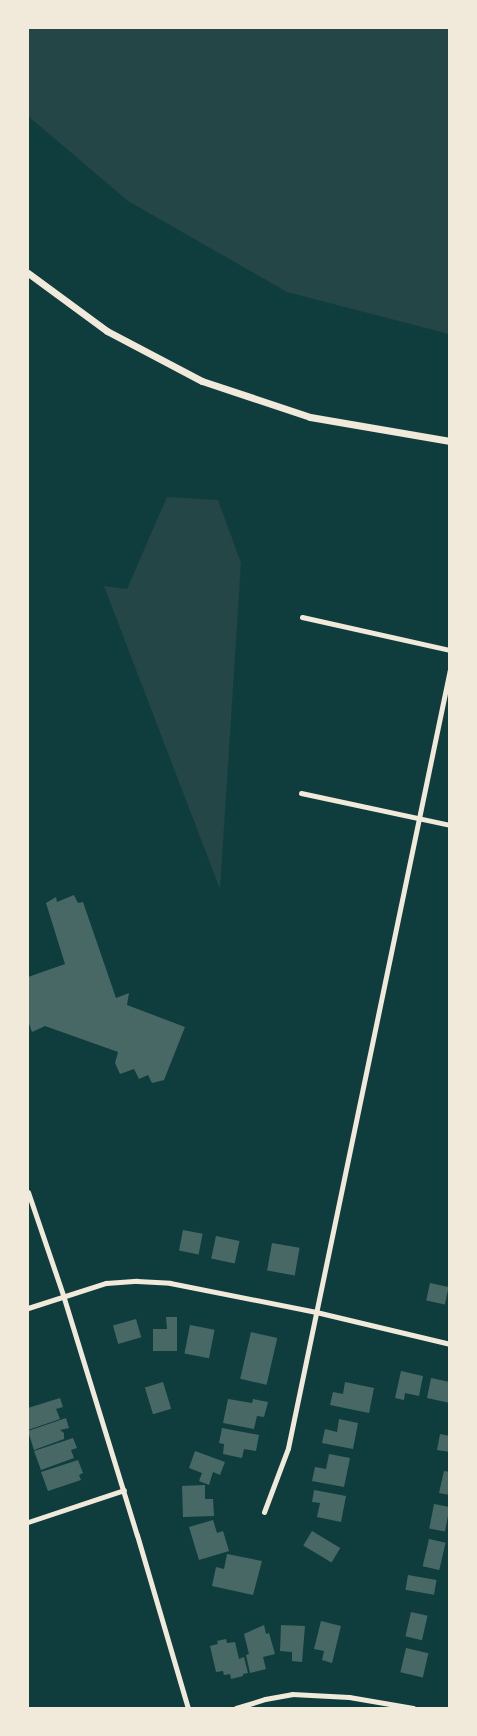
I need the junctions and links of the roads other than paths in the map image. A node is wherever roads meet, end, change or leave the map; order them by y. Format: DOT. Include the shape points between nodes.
graph roads {
  1 [pos="28,273"];
  2 [pos="450,441"];
  3 [pos="302,617"];
  4 [pos="450,650"];
  5 [pos="450,670"];
  6 [pos="301,794"];
  7 [pos="417,819"];
  8 [pos="450,825"];
  9 [pos="28,1192"];
  10 [pos="63,1295"];
  11 [pos="28,1308"];
  12 [pos="316,1312"];
  13 [pos="450,1344"];
  14 [pos="124,1490"];
  15 [pos="264,1512"];
  16 [pos="28,1522"];
  17 [pos="188,1708"];
  18 [pos="236,1708"];
  19 [pos="412,1708"];
  1 -- 2 [label="street" via="107,330 202,381 310,417"];
  3 -- 4 [label="street"];
  5 -- 7 [label="street"];
  6 -- 7 [label="street"];
  7 -- 8 [label="street"];
  7 -- 12 [label="street"];
  9 -- 10 [label="street"];
  10 -- 11 [label="street"];
  10 -- 12 [label="street" via="106,1283 137,1281"];
  10 -- 14 [label="street"];
  12 -- 13 [label="street"];
  12 -- 15 [label="street" via="288,1448"];
  14 -- 16 [label="street"];
  14 -- 17 [label="street"];
  18 -- 19 [label="street" via="292,1694 349,1697"];
}
